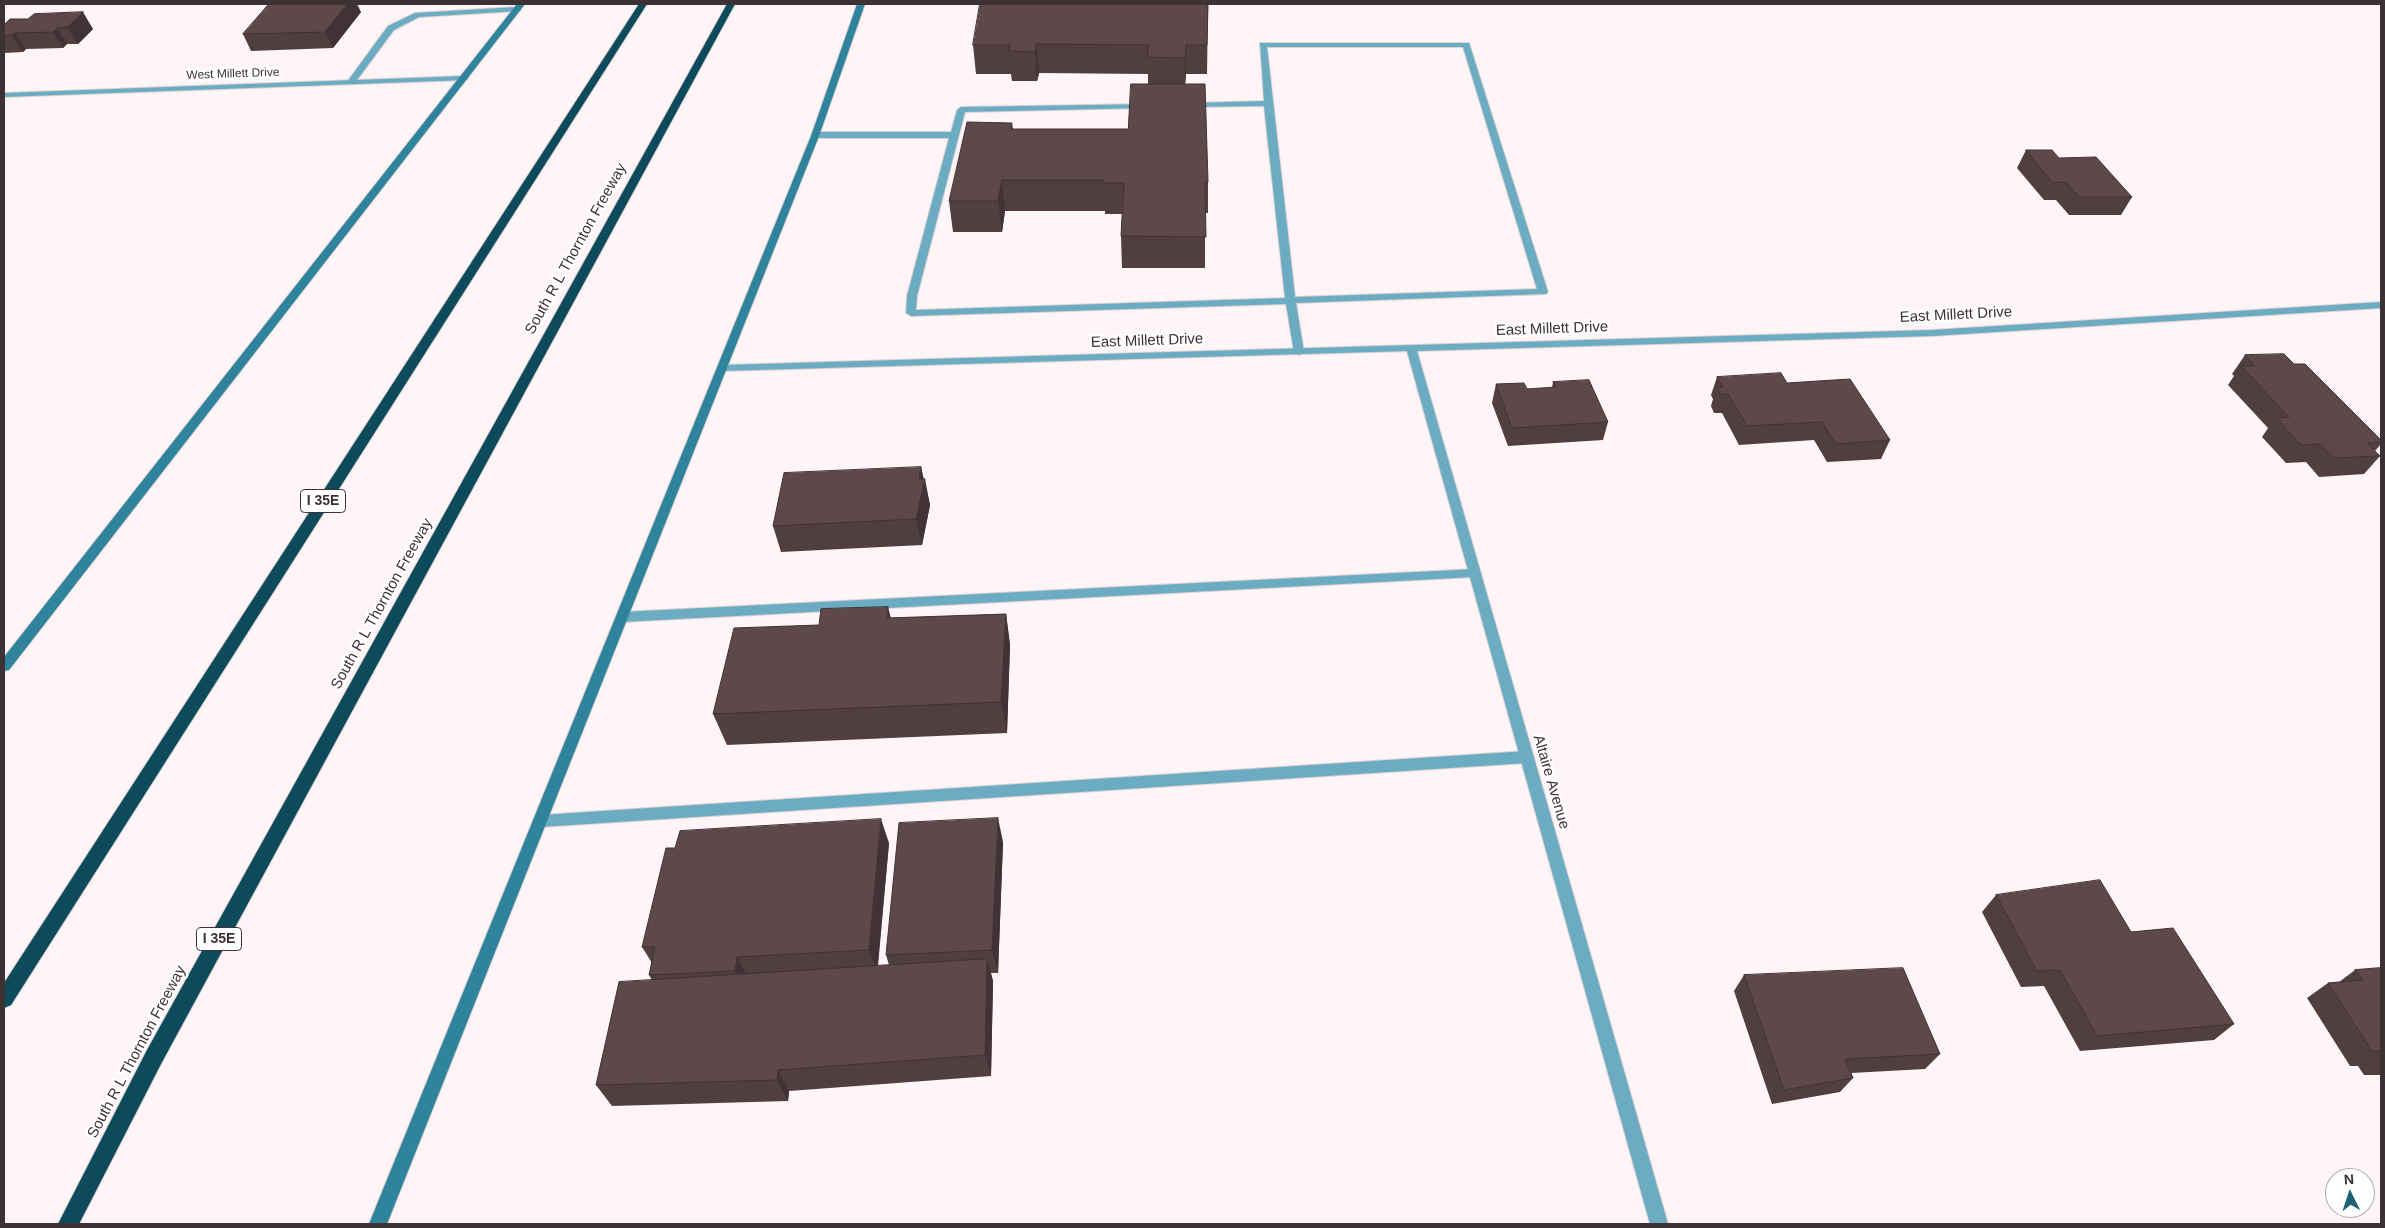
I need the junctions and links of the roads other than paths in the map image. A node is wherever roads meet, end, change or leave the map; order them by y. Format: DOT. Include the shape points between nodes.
graph roads {
  1 [pos="643,4"];
  2 [pos="731,4"];
  3 [pos="861,4"];
  4 [pos="519,6"];
  5 [pos="464,78"];
  6 [pos="351,82"];
  7 [pos="4,95"];
  8 [pos="1268,103"];
  9 [pos="1179,105"];
  10 [pos="1159,106"];
  11 [pos="815,135"];
  12 [pos="954,135"];
  13 [pos="1290,300"];
  14 [pos="2381,305"];
  15 [pos="1411,349"];
  16 [pos="1299,352"];
  17 [pos="723,368"];
  18 [pos="1475,573"];
  19 [pos="622,617"];
  20 [pos="4,666"];
  21 [pos="1526,757"];
  22 [pos="540,821"];
  23 [pos="4,999"];
  24 [pos="68,1224"];
  25 [pos="378,1224"];
  26 [pos="1659,1224"];
  1 -- 23 [label="highway, I 35E"];
  2 -- 24 [label="highway, South R L Thornton Freeway / I 35E" via="154,1057"];
  3 -- 11 [label="main road"];
  4 -- 5 [label="main road"];
  4 -- 6 [label="street" via="418,16 391,28"];
  5 -- 6 [label="street, West Millett Drive"];
  5 -- 20 [label="main road"];
  6 -- 7 [label="street, West Millett Drive"];
  8 -- 9 [label="street"];
  8 -- 13 [label="street"];
  8 -- 13 [label="street" via="1263,45 1466,45 1543,292"];
  10 -- 12 [label="street" via="961,110"];
  11 -- 12 [label="street"];
  11 -- 17 [label="main road"];
  12 -- 13 [label="street" via="912,296 911,313"];
  13 -- 16 [label="street"];
  14 -- 15 [label="street, East Millett Drive" via="1932,333"];
  15 -- 16 [label="street, East Millett Drive"];
  15 -- 18 [label="street, Altaire Avenue"];
  16 -- 17 [label="street, East Millett Drive"];
  17 -- 19 [label="main road"];
  18 -- 19 [label="street"];
  18 -- 21 [label="street, Altaire Avenue"];
  19 -- 22 [label="main road"];
  21 -- 22 [label="street"];
  21 -- 26 [label="street, Altaire Avenue"];
  22 -- 25 [label="main road"];
}
